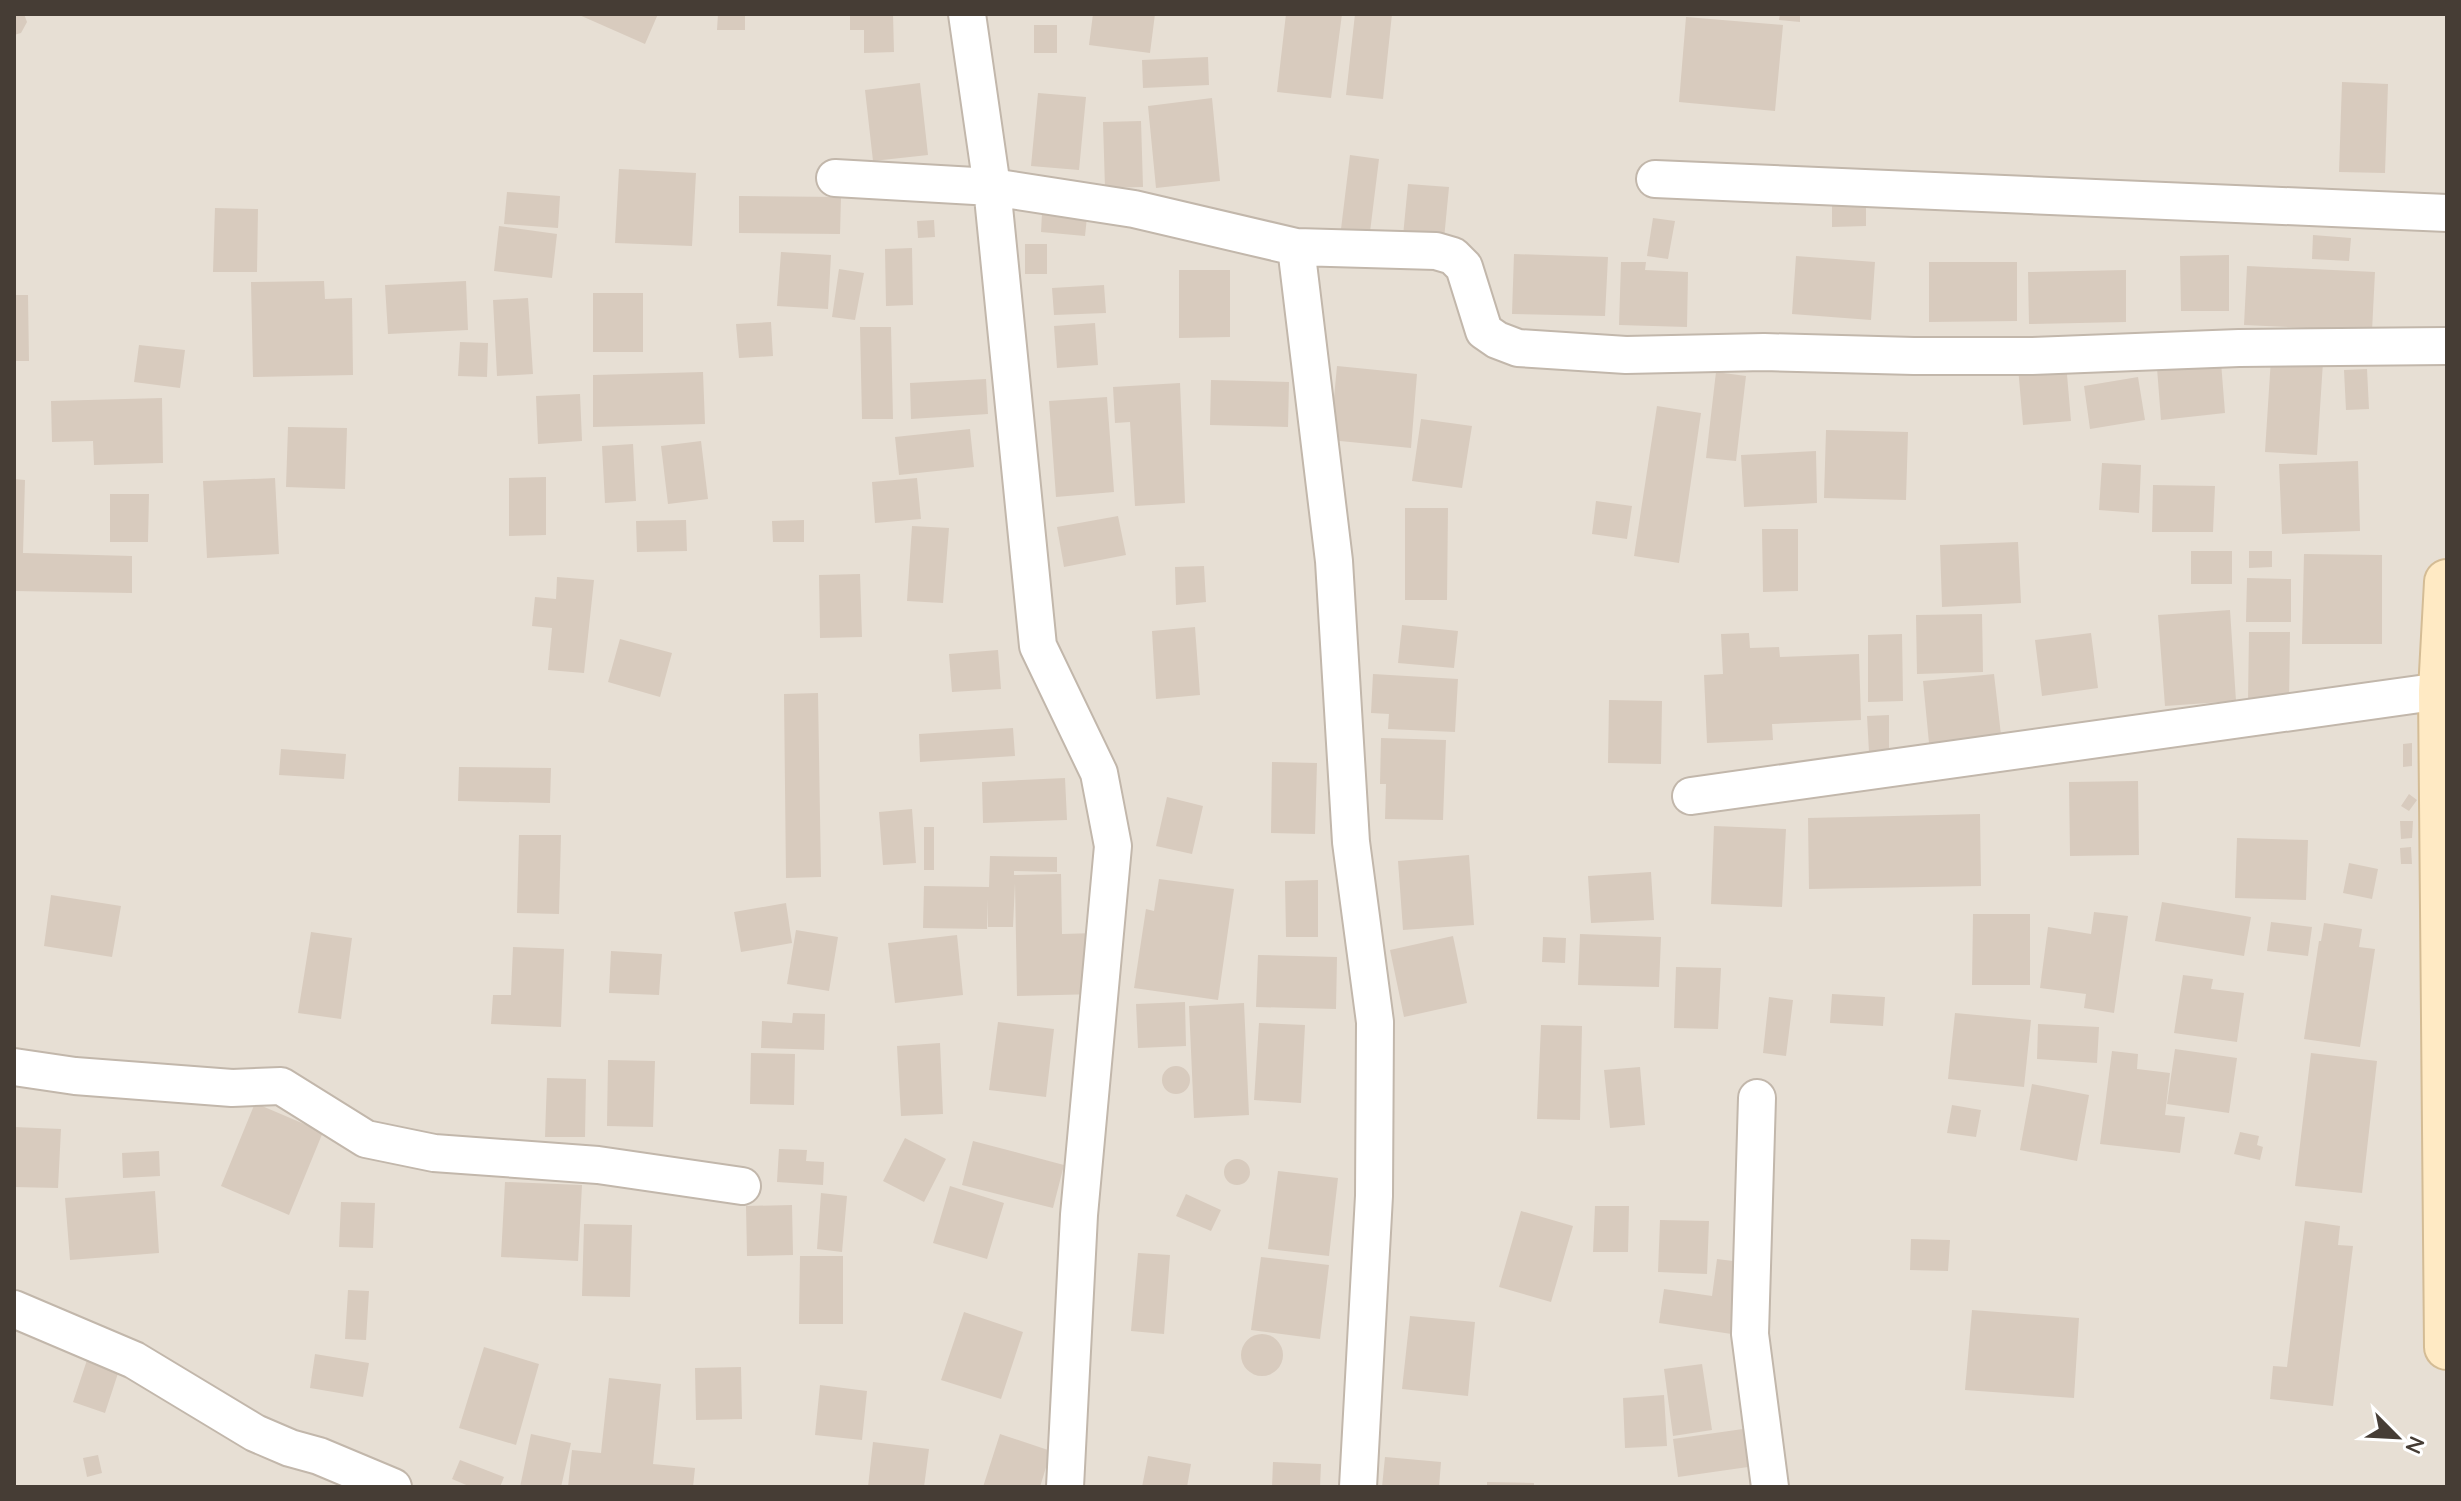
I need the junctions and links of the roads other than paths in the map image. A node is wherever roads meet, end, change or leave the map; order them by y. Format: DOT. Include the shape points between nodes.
graph roads {
  1 [pos="967,14"];
  2 [pos="835,178"];
  3 [pos="1655,179"];
  4 [pos="992,187"];
  5 [pos="2447,213"];
  6 [pos="1296,247"];
  7 [pos="2447,346"];
  8 [pos="2447,582"];
  9 [pos="2445,694"];
  10 [pos="1691,796"];
  11 [pos="14,1067"];
  12 [pos="1757,1098"];
  13 [pos="742,1186"];
  14 [pos="2446,1247"];
  15 [pos="14,1309"];
  16 [pos="2447,1347"];
  17 [pos="393,1487"];
  18 [pos="1065,1487"];
  19 [pos="1358,1487"];
  20 [pos="1770,1487"];
  1 -- 4 [label="street"];
  2 -- 4 [label="street"];
  3 -- 5 [label="street"];
  4 -- 6 [label="street" via="1134,209"];
  4 -- 18 [label="street" via="1038,646 1099,773 1113,846 1079,1215"];
  6 -- 7 [label="street" via="1436,251 1453,256 1464,267 1484,331 1518,348 1626,355 2003,356"];
  6 -- 19 [label="street" via="1334,561 1351,842 1375,1022 1374,1196"];
  8 -- 9 [label="street"];
  9 -- 10 [label="street"];
  9 -- 14 [label="street"];
  11 -- 13 [label="street" via="232,1088 281,1086 366,1139 434,1153 598,1165"];
  12 -- 20 [label="street" via="1750,1334"];
  14 -- 16 [label="street"];
  15 -- 17 [label="street" via="134,1360 255,1433"];
}
